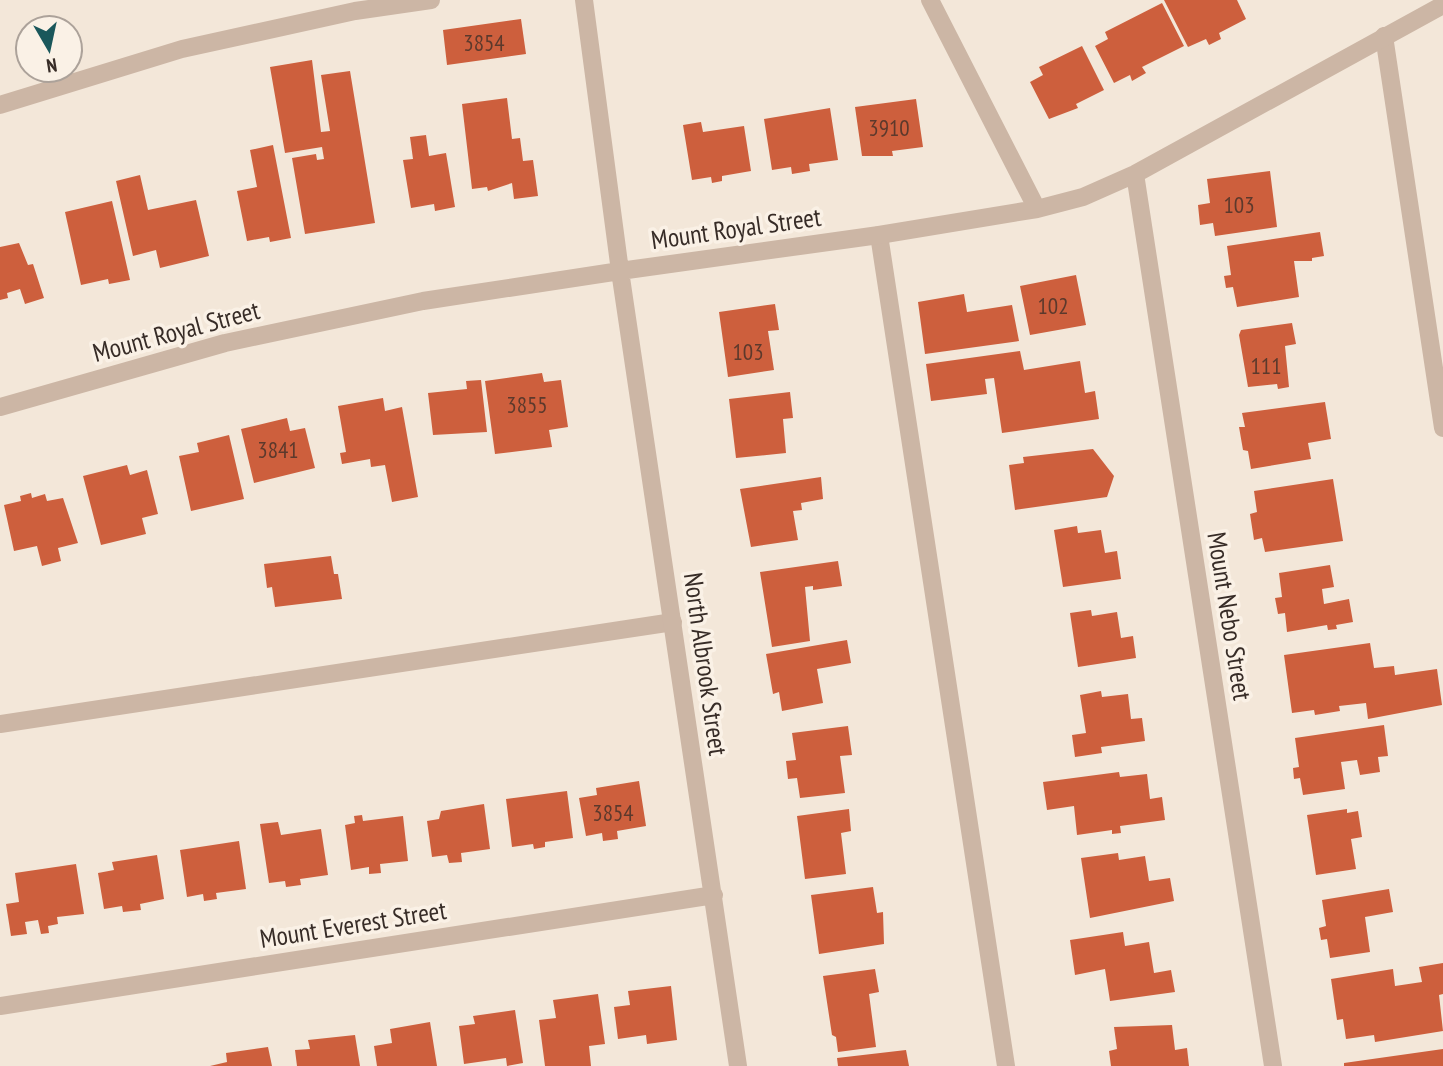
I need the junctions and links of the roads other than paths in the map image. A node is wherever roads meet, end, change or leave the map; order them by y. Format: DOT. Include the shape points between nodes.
graph roads {
  1 [pos="431,0"];
  2 [pos="584,0"];
  3 [pos="930,0"];
  4 [pos="1443,5"];
  5 [pos="1384,36"];
  6 [pos="0,105"];
  7 [pos="1135,174"];
  8 [pos="1037,209"];
  9 [pos="879,235"];
  10 [pos="620,271"];
  11 [pos="0,407"];
  12 [pos="1443,428"];
  13 [pos="673,622"];
  14 [pos="0,724"];
  15 [pos="713,895"];
  16 [pos="0,1006"];
  17 [pos="738,1066"];
  18 [pos="1006,1066"];
  19 [pos="1273,1066"];
  1 -- 6 [label="street" via="355,11 182,49"];
  2 -- 10 [label="street, North Albrook Street"];
  3 -- 8 [label="street"];
  4 -- 5 [label="street, Mount Royal Street"];
  5 -- 7 [label="street, Mount Royal Street"];
  5 -- 12 [label="street"];
  7 -- 8 [label="street, Mount Royal Street" via="1083,197"];
  7 -- 19 [label="street, Mount Nebo Street"];
  8 -- 9 [label="street, Mount Royal Street"];
  9 -- 10 [label="street, Mount Royal Street"];
  9 -- 18 [label="street"];
  10 -- 11 [label="street, Mount Royal Street" via="423,301 225,343"];
  10 -- 13 [label="street, North Albrook Street"];
  13 -- 14 [label="street"];
  13 -- 15 [label="street, North Albrook Street"];
  15 -- 16 [label="street, Mount Everest Street"];
  15 -- 17 [label="street, North Albrook Street"];
}
